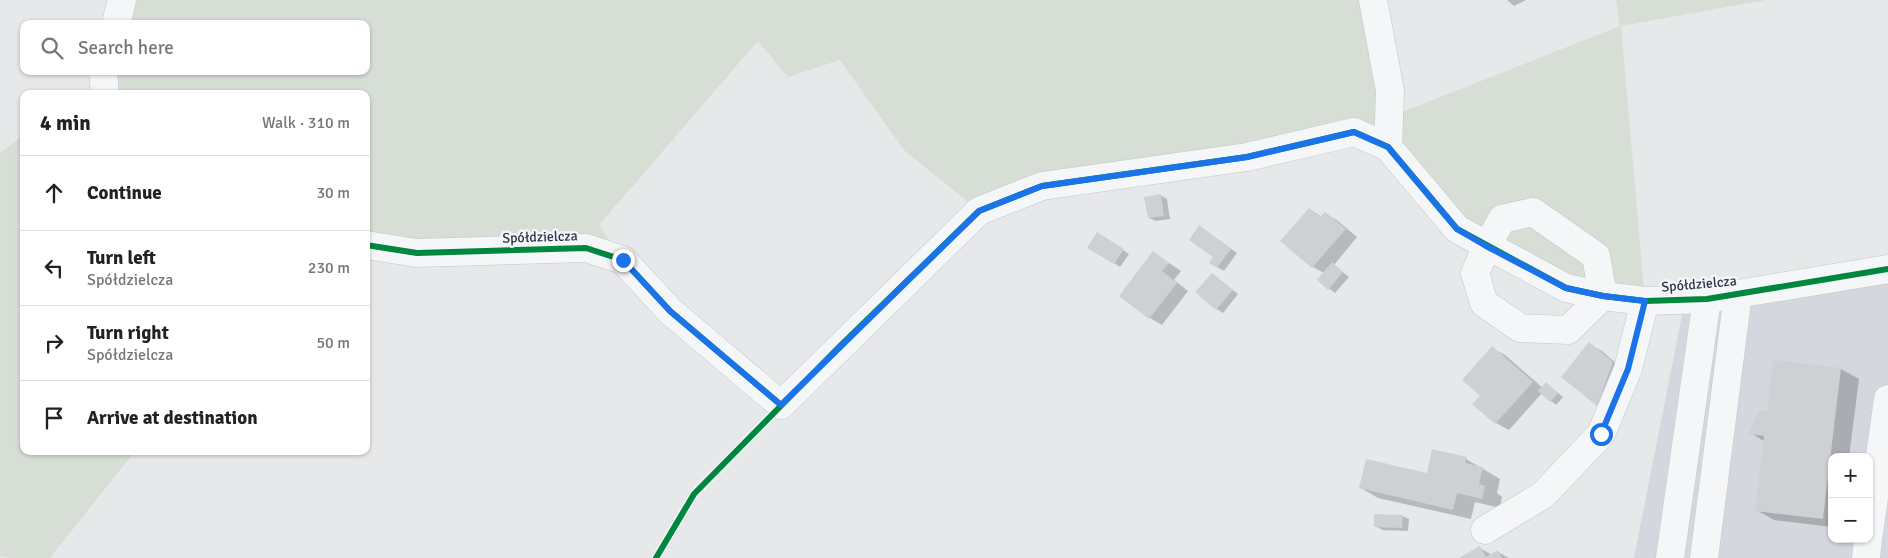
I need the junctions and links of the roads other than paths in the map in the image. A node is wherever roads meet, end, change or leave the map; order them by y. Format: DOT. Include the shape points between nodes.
graph roads {
  1 [pos="122,0"];
  2 [pos="1373,0"];
  3 [pos="117,20"];
  4 [pos="103,75"];
  5 [pos="105,90"];
  6 [pos="1388,147"];
  7 [pos="370,246"];
  8 [pos="1486,246"];
  9 [pos="1888,269"];
  10 [pos="1738,294"];
  11 [pos="1603,296"];
  12 [pos="1707,299"];
  13 [pos="1645,301"];
  14 [pos="1888,399"];
  15 [pos="1873,505"];
  16 [pos="1485,530"];
  17 [pos="1868,543"];
  18 [pos="1670,558"];
  19 [pos="1704,558"];
  20 [pos="1866,558"];
  1 -- 3 [label="street"];
  2 -- 6 [label="street" via="1390,91"];
  4 -- 5 [label="street"];
  6 -- 7 [label="street, Spółdzielcza" via="1354,132 1247,157 1042,186 979,211 781,405 670,311 623,260 586,248 417,253"];
  6 -- 8 [label="street, Spółdzielcza" via="1457,229"];
  8 -- 11 [label="street, Spółdzielcza" via="1566,288"];
  8 -- 11 [label="street" via="1502,219 1533,212 1596,256"];
  8 -- 11 [label="street" via="1475,274 1484,303 1520,328 1568,330"];
  9 -- 10 [label="street, Spółdzielcza"];
  10 -- 12 [label="street, Spółdzielcza"];
  10 -- 19 [label="street"];
  11 -- 13 [label="street, Spółdzielcza"];
  12 -- 13 [label="street, Spółdzielcza"];
  12 -- 18 [label="street"];
  13 -- 16 [label="street" via="1628,369 1601,434 1543,495"];
  14 -- 15 [label="street"];
  17 -- 20 [label="street"];
}
